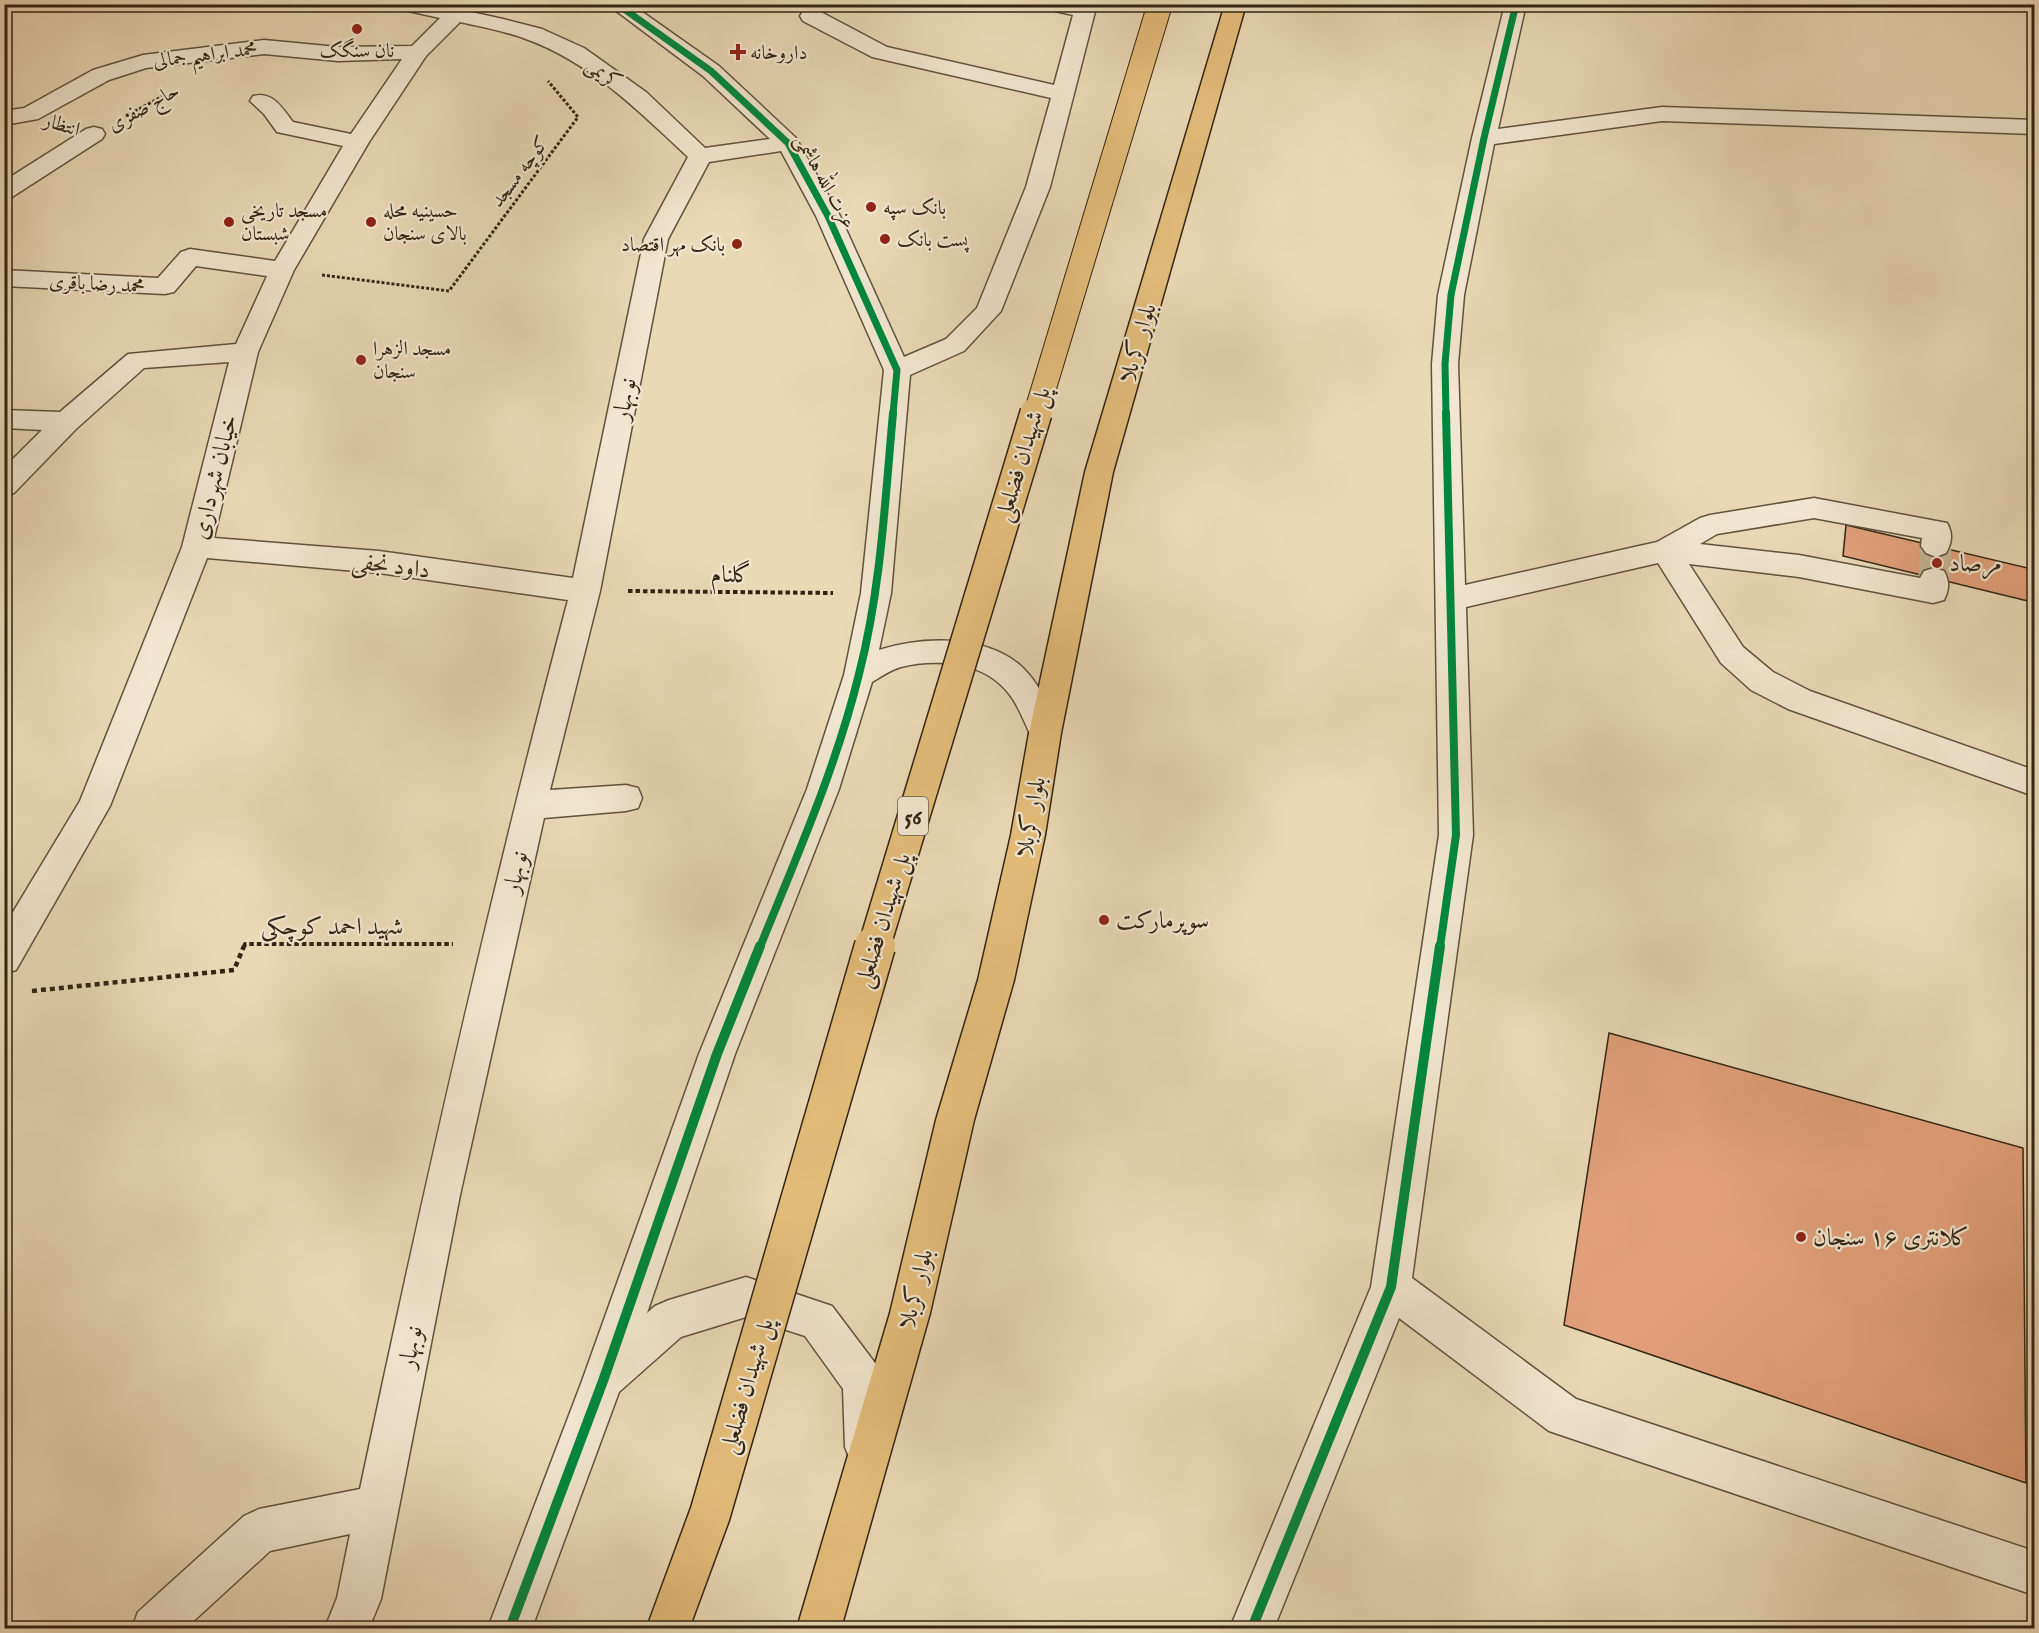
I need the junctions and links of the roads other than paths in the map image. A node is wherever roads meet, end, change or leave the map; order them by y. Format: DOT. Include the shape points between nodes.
graph roads {
  1 [pos="402,4"];
  2 [pos="617,4"];
  3 [pos="1049,4"];
  4 [pos="1160,4"];
  5 [pos="1236,4"];
  6 [pos="1516,4"];
  7 [pos="1086,8"];
  8 [pos="455,15"];
  9 [pos="811,16"];
  10 [pos="418,52"];
  11 [pos="1063,94"];
  12 [pos="261,102"];
  13 [pos="30,114"];
  14 [pos="4,118"];
  15 [pos="2034,127"];
  16 [pos="76,128"];
  17 [pos="1484,138"];
  18 [pos="357,142"];
  19 [pos="788,143"];
  20 [pos="700,156"];
  21 [pos="4,192"];
  22 [pos="282,270"];
  23 [pos="4,278"];
  24 [pos="245,352"];
  25 [pos="897,370"];
  26 [pos="4,419"];
  27 [pos="66,422"];
  28 [pos="4,486"];
  29 [pos="1936,546"];
  30 [pos="197,547"];
  31 [pos="1665,551"];
  32 [pos="1934,579"];
  33 [pos="585,591"];
  34 [pos="1452,599"];
  35 [pos="859,675"];
  36 [pos="1045,732"];
  37 [pos="2034,783"];
  38 [pos="626,798"];
  39 [pos="530,805"];
  40 [pos="4,959"];
  41 [pos="1391,1287"];
  42 [pos="603,1381"];
  43 [pos="866,1466"];
  44 [pos="378,1507"];
  45 [pos="2034,1573"];
  46 [pos="353,1614"];
  47 [pos="154,1629"];
  48 [pos="510,1629"];
  49 [pos="668,1629"];
  50 [pos="819,1629"];
  51 [pos="1252,1629"];
  1 -- 8 [label="street, کریمی"];
  2 -- 19 [label="street, عزت الله هاشمی" via="711,71"];
  3 -- 7 [label="street"];
  4 -- 49 [label="highway, پل شهیدان فضلعلی / 56, bridge" via="839,1063 710,1514"];
  5 -- 36 [label="highway, بلوار کربلا" via="1099,472"];
  6 -- 17 [label="street"];
  7 -- 11 [label="street"];
  8 -- 10 [label="street, خیابان شهرداری"];
  8 -- 20 [label="street, کریمی" via="534,34 576,53 638,97"];
  9 -- 11 [label="street" via="880,52"];
  10 -- 13 [label="street, محمد ابراهیم جمالی" via="338,54 264,47 143,62 101,75"];
  10 -- 18 [label="street, خیابان شهرداری"];
  11 -- 25 [label="street" via="1038,187 988,311 955,345"];
  12 -- 18 [label="street" via="272,109 285,127"];
  13 -- 14 [label="street, محمد ابراهیم جمالی"];
  13 -- 16 [label="street, انتظار"];
  15 -- 17 [label="street" via="1662,114"];
  16 -- 21 [label="street, حاج صفری"];
  17 -- 34 [label="street" via="1451,295 1445,364"];
  18 -- 22 [label="street, خیابان شهرداری"];
  19 -- 20 [label="street"];
  19 -- 25 [label="street, عزت الله هاشمی" via="828,216"];
  20 -- 33 [label="street, نوبهار" via="656,239"];
  22 -- 23 [label="street, محمد رضا باقری" via="190,257 165,286"];
  22 -- 24 [label="street, خیابان شهرداری"];
  24 -- 27 [label="street" via="136,360"];
  24 -- 30 [label="street, خیابان شهرداری"];
  25 -- 35 [label="street" via="876,593"];
  26 -- 27 [label="street"];
  27 -- 28 [label="street"];
  29 -- 31 [label="street" via="1937,530 1814,508 1710,525"];
  30 -- 33 [label="street, داود نجفی" via="379,562"];
  30 -- 40 [label="street, خیابان شهرداری" via="94,806"];
  31 -- 32 [label="street" via="1799,566 1934,592"];
  31 -- 34 [label="street"];
  31 -- 37 [label="street" via="1732,655 1762,681 1799,700"];
  33 -- 39 [label="street, نوبهار"];
  34 -- 41 [label="street" via="1456,835"];
  35 -- 36 [label="street" via="884,661 912,653 972,654 1002,668 1024,689"];
  35 -- 42 [label="street" via="823,789 717,1054"];
  36 -- 43 [label="highway, بلوار کربلا" via="1028,835 996,980 954,1120 910,1313"];
  38 -- 39 [label="street"];
  39 -- 44 [label="street, نوبهار" via="441,1195"];
  41 -- 45 [label="street" via="1564,1416"];
  41 -- 51 [label="street"];
  42 -- 43 [label="street" via="669,1320 746,1298 818,1320 863,1382"];
  42 -- 48 [label="street"];
  43 -- 50 [label="highway, بلوار کربلا"];
  44 -- 46 [label="street, نوبهار"];
  44 -- 47 [label="street" via="258,1531"];
}
